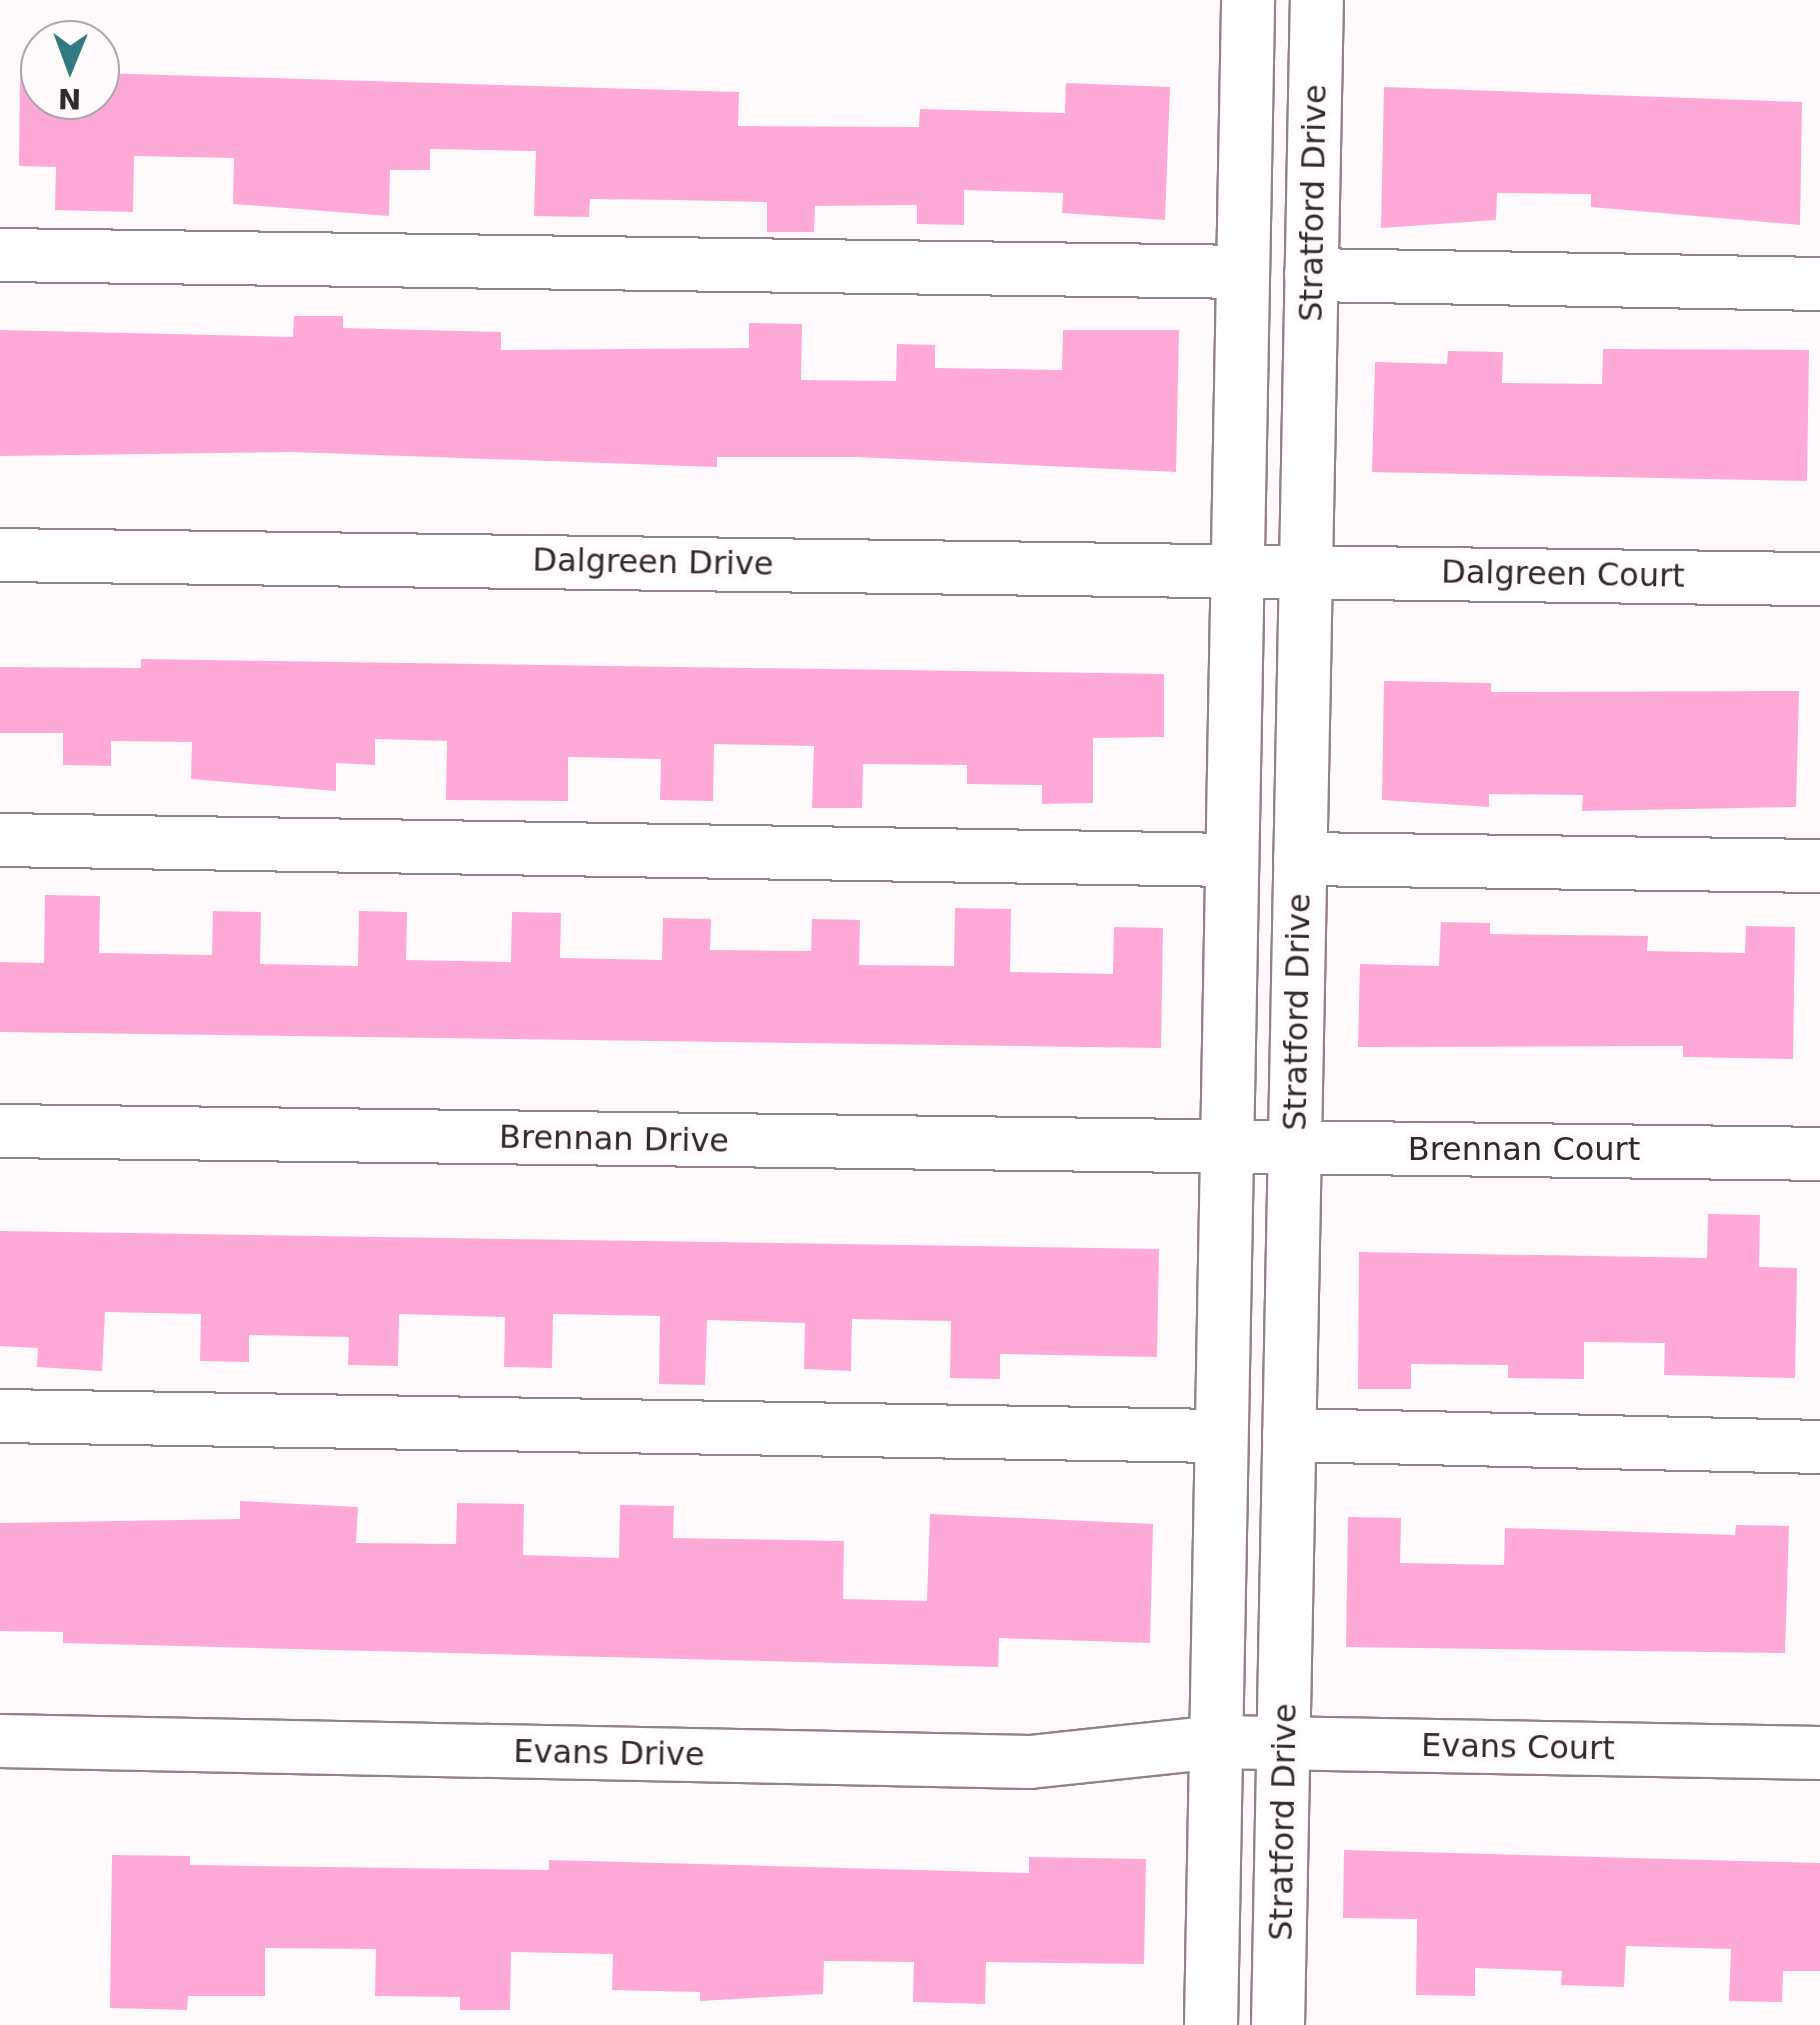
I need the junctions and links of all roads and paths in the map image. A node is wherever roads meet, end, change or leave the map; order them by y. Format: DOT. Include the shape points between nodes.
graph roads {
  1 [pos="1248,0"];
  2 [pos="1317,0"];
  3 [pos="0,256"];
  4 [pos="1243,272"];
  5 [pos="1312,275"];
  6 [pos="1820,284"];
  7 [pos="0,554"];
  8 [pos="1236,570"];
  9 [pos="1306,570"];
  10 [pos="1820,579"];
  11 [pos="0,840"];
  12 [pos="1232,860"];
  13 [pos="1300,860"];
  14 [pos="1820,866"];
  15 [pos="0,1130"];
  16 [pos="1294,1147"];
  17 [pos="1227,1148"];
  18 [pos="1820,1154"];
  19 [pos="0,1416"];
  20 [pos="1289,1435"];
  21 [pos="1220,1436"];
  22 [pos="1820,1447"];
  23 [pos="0,1741"];
  24 [pos="1216,1742"];
  25 [pos="1285,1742"];
  26 [pos="1820,1753"];
  27 [pos="1211,2025"];
  28 [pos="1278,2025"];
  1 -- 4 [label="street, Stratford Drive"];
  2 -- 5 [label="street, Stratford Drive"];
  3 -- 4 [label="street"];
  4 -- 8 [label="street, Stratford Drive"];
  5 -- 6 [label="street"];
  5 -- 9 [label="street, Stratford Drive"];
  7 -- 8 [label="street, Dalgreen Drive"];
  8 -- 9 [label="street, Dalgreen Drive"];
  8 -- 12 [label="street, Stratford Drive"];
  9 -- 10 [label="street, Dalgreen Court"];
  9 -- 13 [label="street, Stratford Drive"];
  11 -- 12 [label="street"];
  12 -- 17 [label="street, Stratford Drive"];
  13 -- 14 [label="street"];
  13 -- 16 [label="street, Stratford Drive"];
  15 -- 17 [label="street, Brennan Drive"];
  16 -- 17 [label="street, Brennan Court"];
  16 -- 18 [label="street, Brennan Court"];
  16 -- 20 [label="street, Stratford Drive"];
  17 -- 21 [label="street, Stratford Drive"];
  19 -- 21 [label="street"];
  20 -- 22 [label="street"];
  20 -- 25 [label="street, Stratford Drive"];
  21 -- 24 [label="street, Stratford Drive"];
  23 -- 24 [label="street, Evans Drive" via="1030,1762"];
  24 -- 25 [label="street, Evans Court"];
  24 -- 27 [label="street, Stratford Drive"];
  25 -- 26 [label="street, Evans Court"];
  25 -- 28 [label="street, Stratford Drive"];
}
